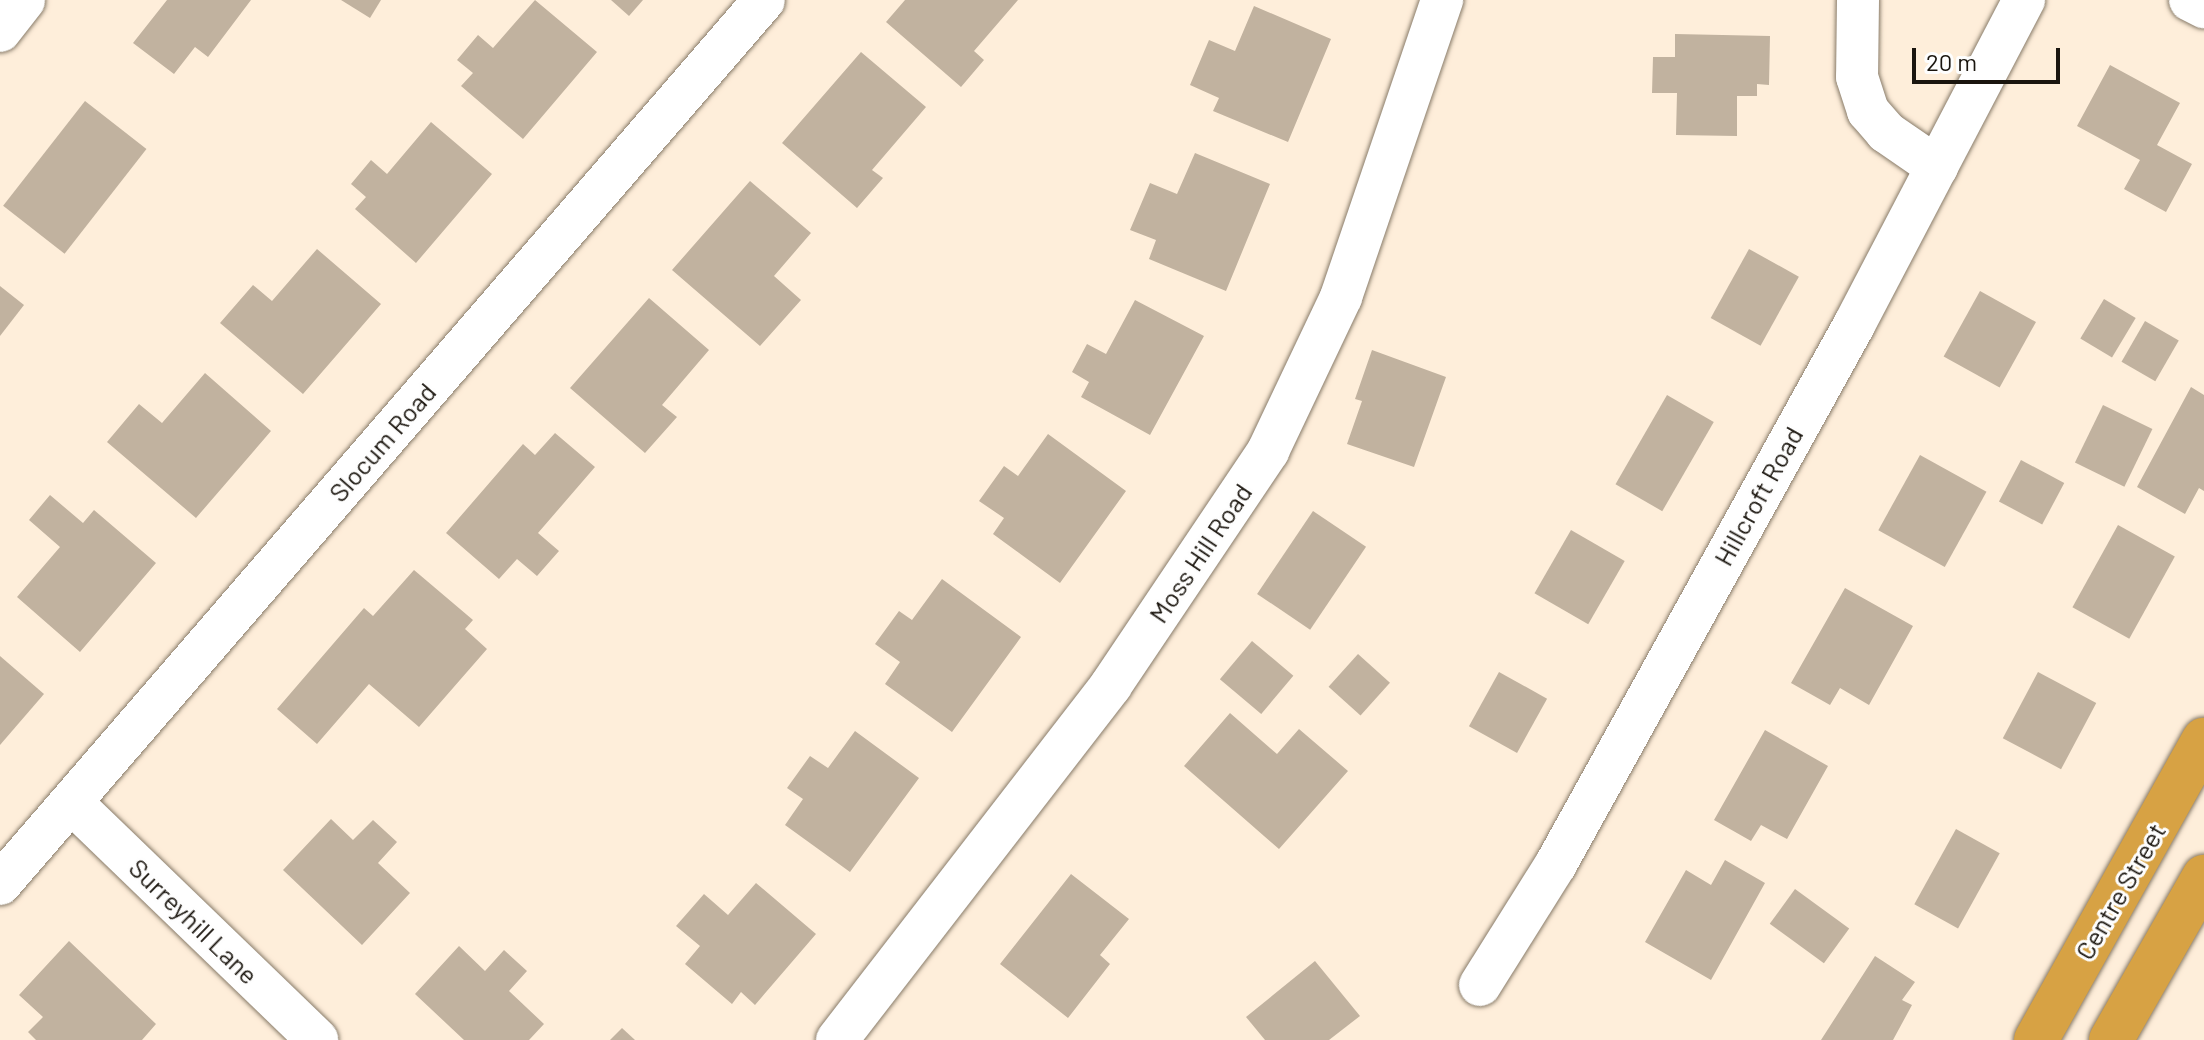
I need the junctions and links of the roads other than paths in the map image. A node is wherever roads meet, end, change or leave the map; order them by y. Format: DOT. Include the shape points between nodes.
graph roads {
  1 [pos="24,0"];
  2 [pos="764,0"];
  3 [pos="1442,0"];
  4 [pos="1858,0"];
  5 [pos="2024,0"];
  6 [pos="2190,0"];
  7 [pos="2204,7"];
  8 [pos="0,31"];
  9 [pos="1937,167"];
  10 [pos="2204,740"];
  11 [pos="72,803"];
  12 [pos="2204,877"];
  13 [pos="0,884"];
  14 [pos="1480,985"];
  15 [pos="317,1040"];
  16 [pos="837,1040"];
  17 [pos="2036,1040"];
  18 [pos="2111,1040"];
  1 -- 8 [label="street"];
  2 -- 11 [label="street, Slocum Road"];
  3 -- 16 [label="street, Moss Hill Road" via="1341,297 1268,451 1111,685"];
  4 -- 9 [label="street" via="1857,77 1868,111 1886,132"];
  5 -- 9 [label="street, Hillcroft Road"];
  6 -- 7 [label="street"];
  9 -- 14 [label="street, Hillcroft Road" via="1556,864"];
  10 -- 17 [label="highway, Centre Street"];
  11 -- 13 [label="street, Slocum Road"];
  11 -- 15 [label="street, Surreyhill Lane"];
  12 -- 18 [label="highway"];
}
